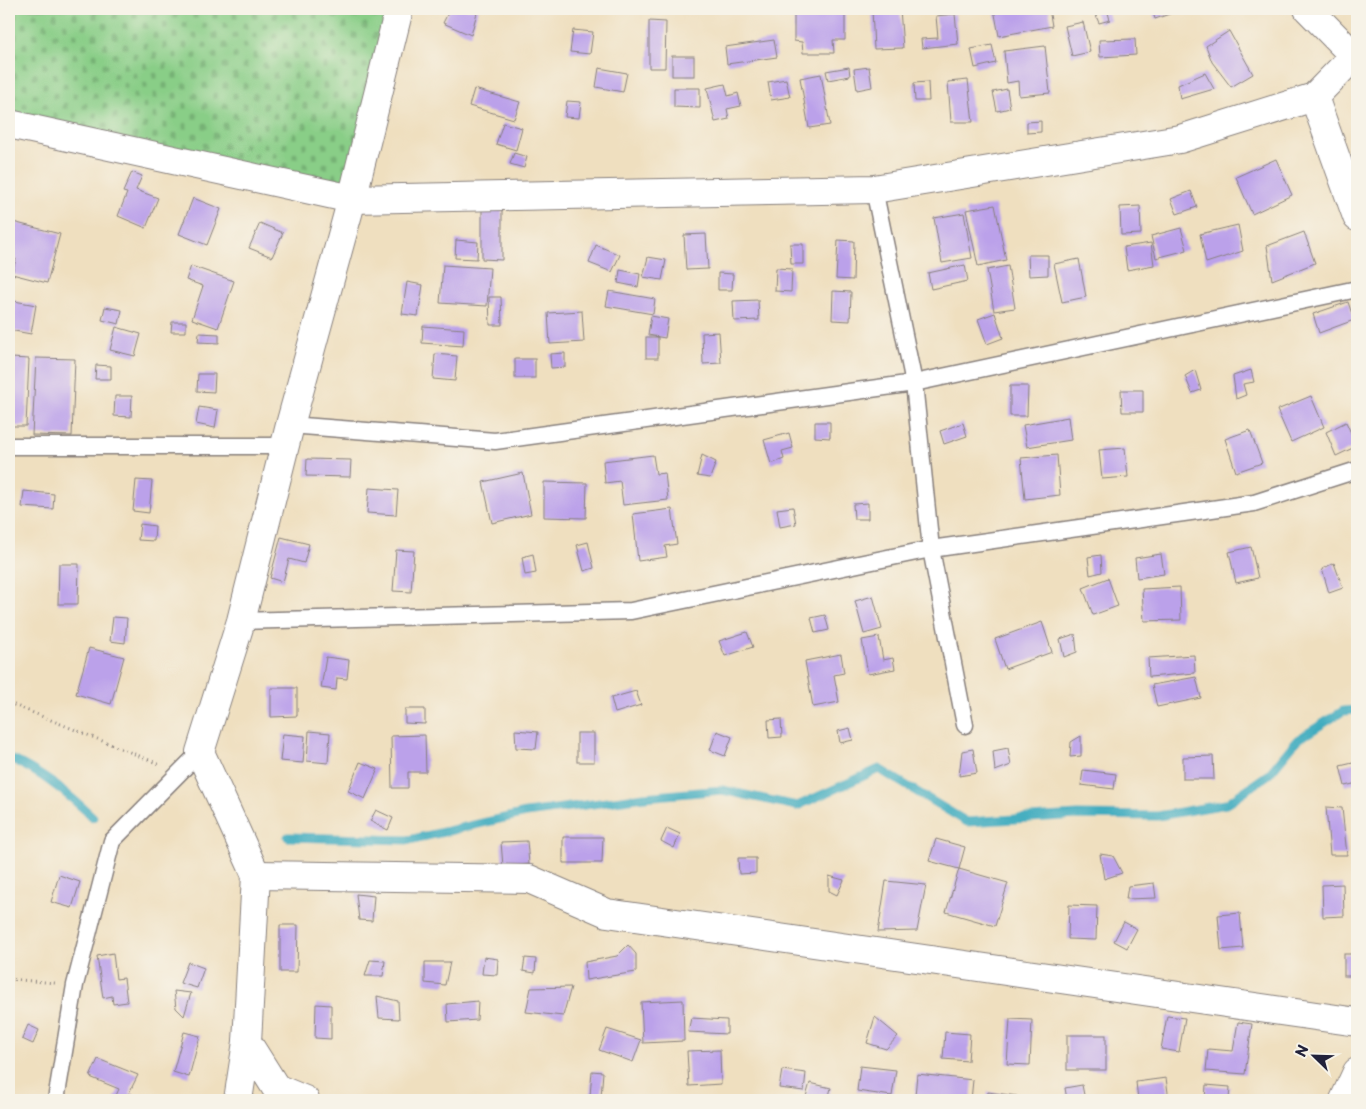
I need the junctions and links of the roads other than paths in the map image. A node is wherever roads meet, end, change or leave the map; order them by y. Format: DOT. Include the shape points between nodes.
graph roads {
  1 [pos="399,9"];
  2 [pos="1308,9"];
  3 [pos="1356,55"];
  4 [pos="1314,97"];
  5 [pos="9,124"];
  6 [pos="874,189"];
  7 [pos="352,199"];
  8 [pos="1357,217"];
  9 [pos="1357,289"];
  10 [pos="914,383"];
  11 [pos="288,436"];
  12 [pos="9,446"];
  13 [pos="1357,470"];
  14 [pos="931,549"];
  15 [pos="240,621"];
  16 [pos="965,725"];
  17 [pos="200,752"];
  18 [pos="256,876"];
  19 [pos="1357,1022"];
  20 [pos="247,1042"];
  21 [pos="1357,1072"];
  22 [pos="56,1100"];
  23 [pos="238,1100"];
  24 [pos="305,1100"];
  25 [pos="1344,1100"];
  1 -- 7 [label="street"];
  2 -- 3 [label="street"];
  3 -- 4 [label="street"];
  4 -- 6 [label="street" via="1180,139"];
  4 -- 8 [label="street"];
  5 -- 7 [label="street"];
  6 -- 7 [label="street"];
  6 -- 10 [label="lane"];
  7 -- 11 [label="street"];
  9 -- 10 [label="lane"];
  10 -- 11 [label="lane" via="496,441"];
  10 -- 14 [label="lane"];
  11 -- 12 [label="lane"];
  11 -- 15 [label="street"];
  13 -- 14 [label="lane" via="1254,503"];
  14 -- 15 [label="lane" via="631,611"];
  14 -- 16 [label="lane"];
  15 -- 17 [label="street"];
  17 -- 18 [label="street"];
  17 -- 22 [label="lane" via="112,841 75,985"];
  18 -- 19 [label="street" via="529,879 607,912"];
  18 -- 20 [label="street"];
  20 -- 23 [label="street"];
  20 -- 24 [label="street" via="276,1088"];
  21 -- 25 [label="street"];
}
